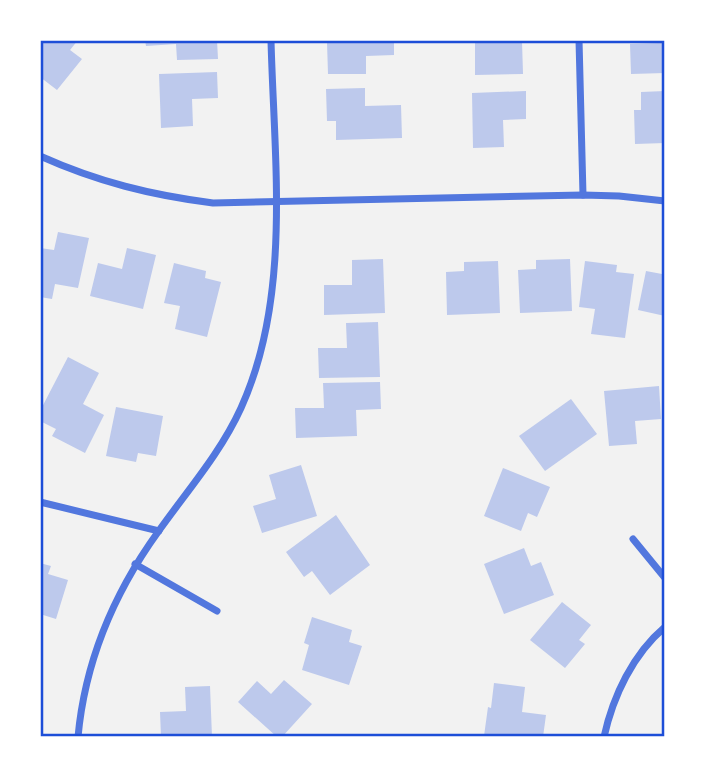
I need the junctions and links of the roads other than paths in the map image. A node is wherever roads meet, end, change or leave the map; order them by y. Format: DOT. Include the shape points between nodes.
graph roads {
  1 [pos="271,40"];
  2 [pos="579,40"];
  3 [pos="40,156"];
  4 [pos="583,195"];
  5 [pos="665,201"];
  6 [pos="275,202"];
  7 [pos="40,502"];
  8 [pos="159,531"];
  9 [pos="634,539"];
  10 [pos="135,565"];
  11 [pos="665,578"];
  12 [pos="217,611"];
  13 [pos="665,626"];
  14 [pos="78,737"];
  15 [pos="604,737"];
  1 -- 6 [label="street"];
  2 -- 4 [label="street"];
  3 -- 6 [label="street" via="113,184 161,196 213,203"];
  4 -- 5 [label="street"];
  4 -- 6 [label="street"];
  6 -- 8 [label="street" via="271,300 255,371 226,438"];
  7 -- 8 [label="street"];
  8 -- 10 [label="street"];
  9 -- 11 [label="street"];
  10 -- 12 [label="street"];
  10 -- 14 [label="street" via="105,623 87,674"];
  13 -- 15 [label="street" via="628,674"];
}
